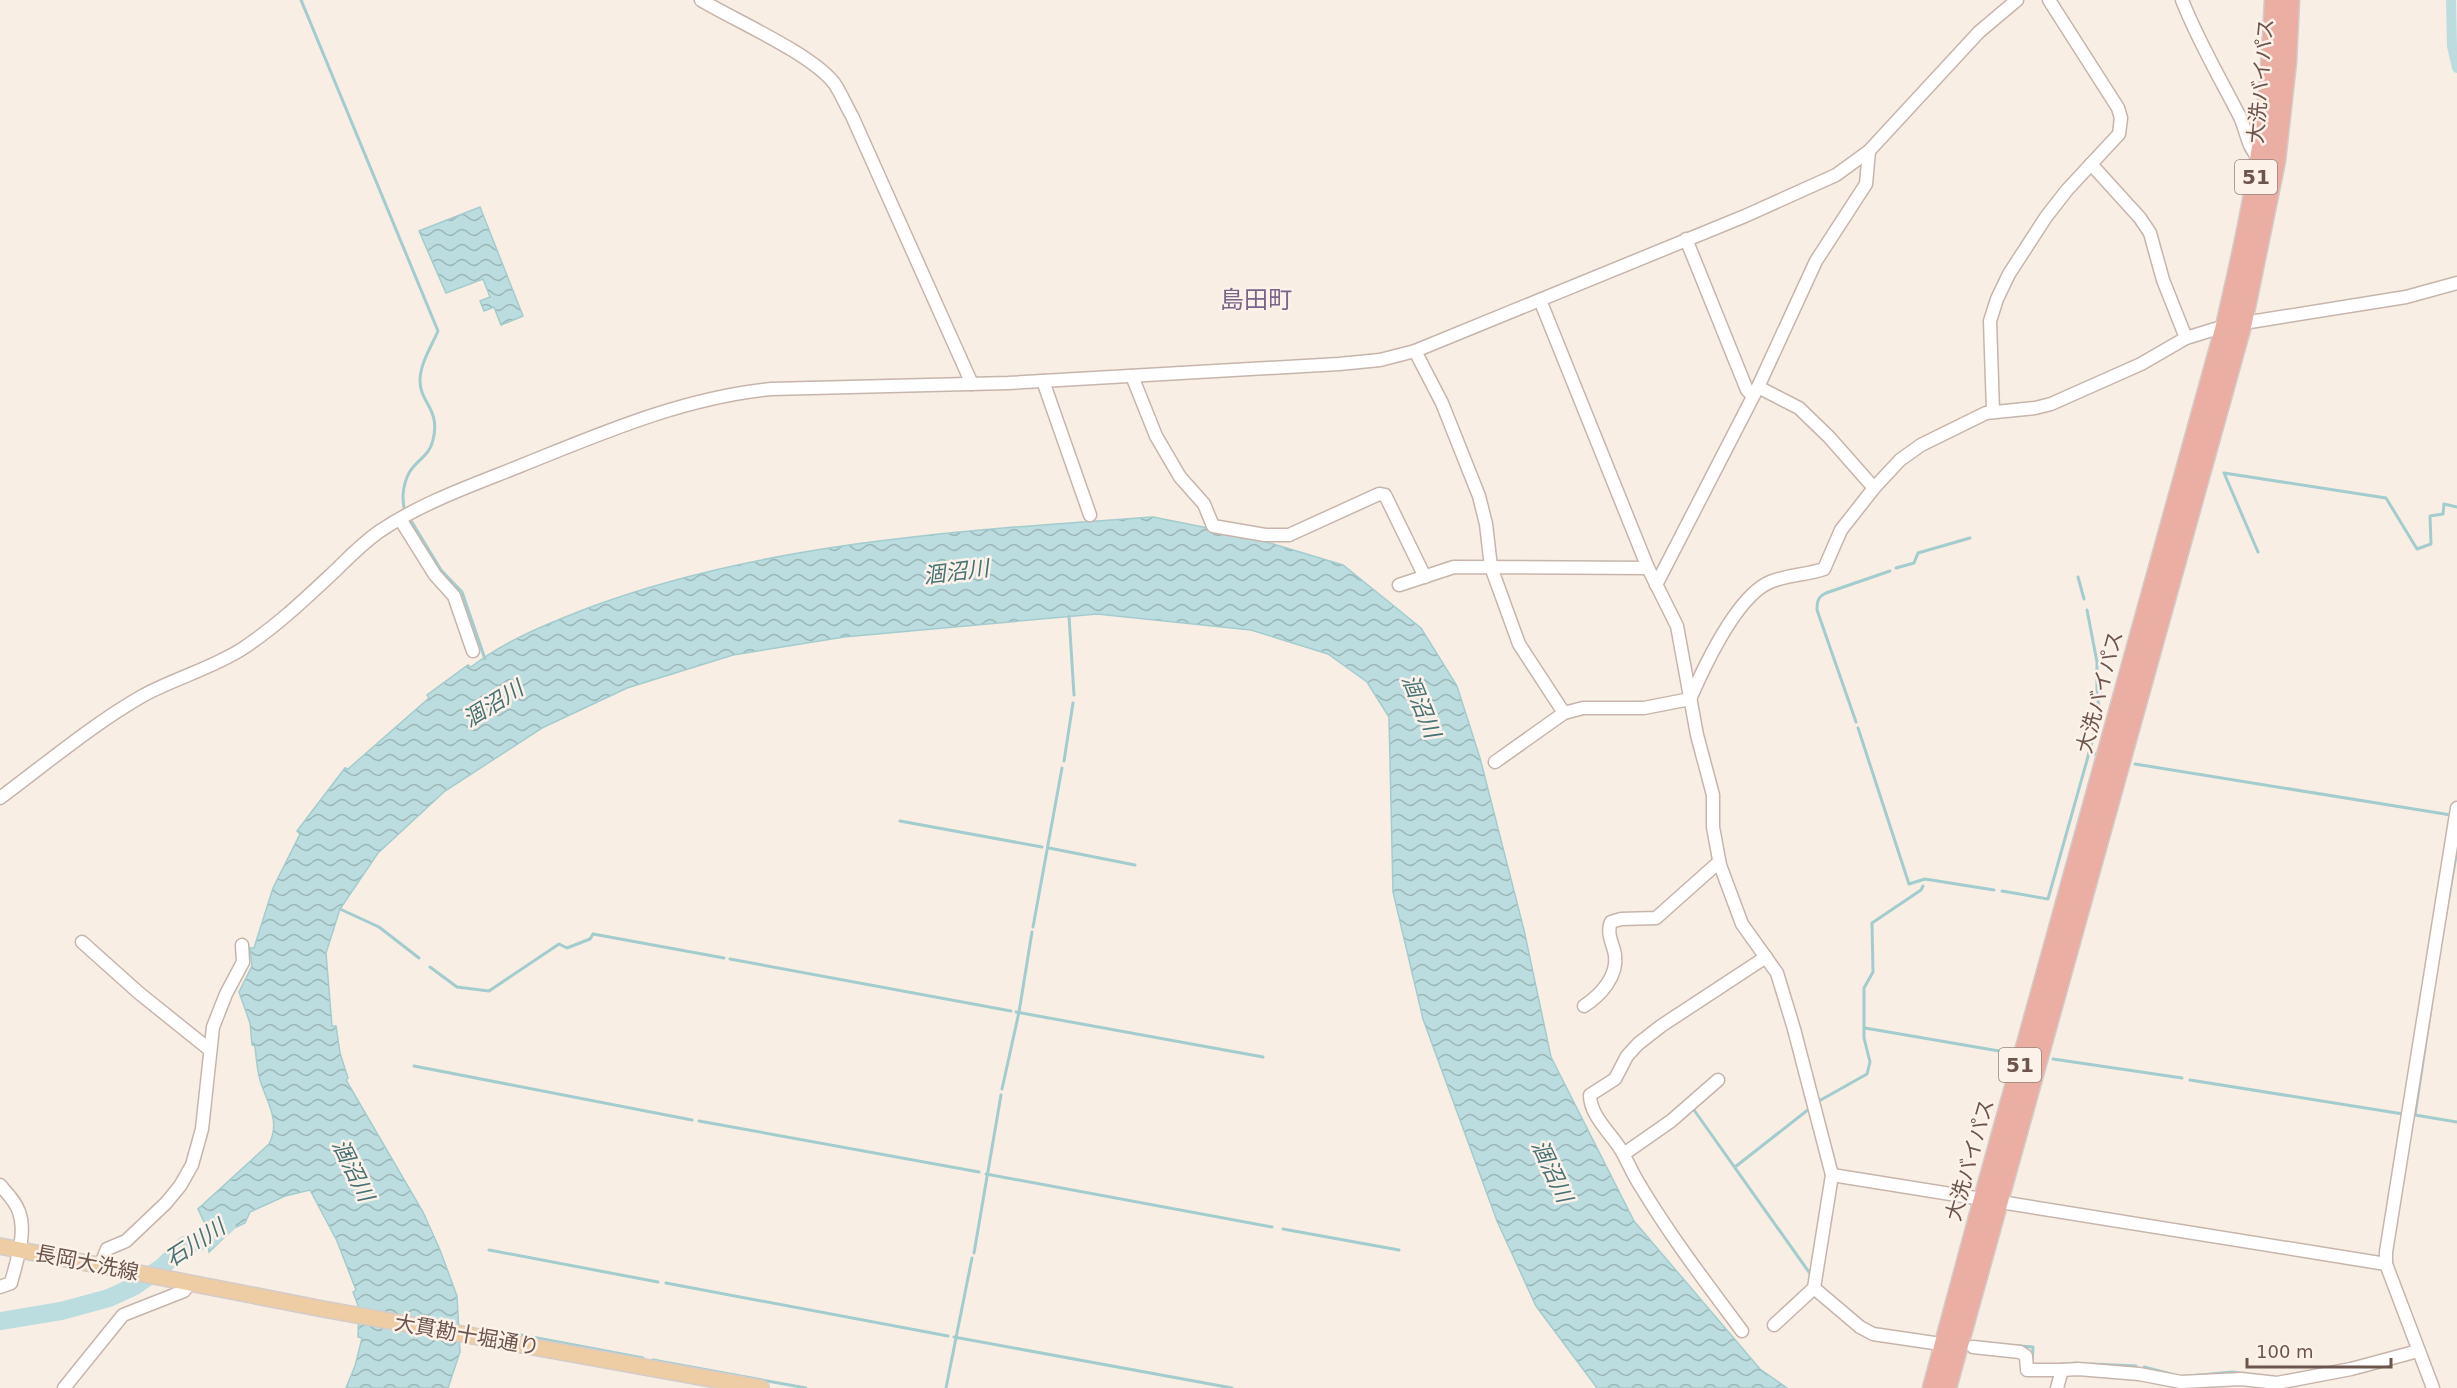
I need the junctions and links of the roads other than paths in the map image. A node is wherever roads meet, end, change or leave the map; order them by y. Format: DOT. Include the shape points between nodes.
graph roads {
  1 [pos="701,0"];
  2 [pos="2017,0"];
  3 [pos="2049,0"];
  4 [pos="2182,0"];
  5 [pos="2274,0"];
  6 [pos="2289,0"];
  7 [pos="1869,151"];
  8 [pos="2259,158"];
  9 [pos="2091,164"];
  10 [pos="1686,239"];
  11 [pos="2457,283"];
  12 [pos="1540,300"];
  13 [pos="2234,324"];
  14 [pos="2187,338"];
  15 [pos="1415,351"];
  16 [pos="1132,376"];
  17 [pos="1042,381"];
  18 [pos="972,384"];
  19 [pos="1756,392"];
  20 [pos="1993,411"];
  21 [pos="1874,488"];
  22 [pos="1090,514"];
  23 [pos="399,519"];
  24 [pos="1491,567"];
  25 [pos="1648,568"];
  26 [pos="1425,577"];
  27 [pos="1400,585"];
  28 [pos="1656,585"];
  29 [pos="473,651"];
  30 [pos="1690,699"];
  31 [pos="1564,713"];
  32 [pos="1495,762"];
  33 [pos="0,798"];
  34 [pos="2457,808"];
  35 [pos="1719,862"];
  36 [pos="82,942"];
  37 [pos="242,945"];
  38 [pos="1766,957"];
  39 [pos="1584,1006"];
  40 [pos="210,1050"];
  41 [pos="1718,1080"];
  42 [pos="1622,1151"];
  43 [pos="1832,1175"];
  44 [pos="0,1185"];
  45 [pos="1991,1200"];
  46 [pos="0,1246"];
  47 [pos="19,1250"];
  48 [pos="2385,1264"];
  49 [pos="102,1266"];
  50 [pos="174,1280"];
  51 [pos="189,1284"];
  52 [pos="0,1287"];
  53 [pos="1814,1288"];
  54 [pos="1774,1325"];
  55 [pos="1742,1330"];
  56 [pos="1934,1343"];
  57 [pos="1973,1347"];
  58 [pos="2418,1351"];
  59 [pos="2062,1370"];
  60 [pos="64,1388"];
  61 [pos="761,1388"];
  62 [pos="1932,1388"];
  63 [pos="1947,1388"];
  64 [pos="2057,1388"];
  65 [pos="2433,1388"];
  1 -- 18 [label="street" via="802,57 835,84"];
  2 -- 7 [label="street" via="1979,32"];
  3 -- 9 [label="street" via="2121,118 2119,134"];
  4 -- 8 [label="street" via="2241,120 2251,150"];
  5 -- 8 [label="highway, 大洗バイパス / 51"];
  6 -- 13 [label="highway, 大洗バイパス / 51" via="2276,162"];
  7 -- 10 [label="street" via="1818,184"];
  7 -- 19 [label="street" via="1866,184 1816,261"];
  8 -- 13 [label="highway, 大洗バイパス / 51"];
  9 -- 14 [label="street" via="2150,233 2163,280"];
  9 -- 20 [label="street" via="2046,217 1997,300 1990,321"];
  10 -- 12 [label="street"];
  10 -- 19 [label="street" via="1747,390"];
  11 -- 13 [label="street" via="2406,297"];
  12 -- 15 [label="street"];
  12 -- 25 [label="street"];
  13 -- 14 [label="street"];
  13 -- 45 [label="highway, 大洗バイパス / 51"];
  13 -- 45 [label="highway, 大洗バイパス / 51" via="2007,1174"];
  14 -- 20 [label="street" via="2141,364 2051,404"];
  15 -- 16 [label="street" via="1363,362"];
  15 -- 24 [label="street" via="1442,403 1479,496"];
  16 -- 17 [label="street"];
  16 -- 26 [label="street" via="1156,436 1180,477 1204,504 1213,526 1288,535 1379,494 1385,495"];
  17 -- 18 [label="street"];
  17 -- 22 [label="street"];
  18 -- 23 [label="street" via="771,389 681,406 623,424 465,487"];
  19 -- 21 [label="street" via="1799,408"];
  19 -- 28 [label="street"];
  20 -- 21 [label="street" via="1921,445 1900,460"];
  21 -- 30 [label="street" via="1842,530 1824,569 1768,583 1740,609"];
  23 -- 29 [label="street" via="435,575 454,596"];
  23 -- 33 [label="street" via="367,541 257,638 230,656 145,694"];
  24 -- 25 [label="street"];
  24 -- 26 [label="street" via="1454,567"];
  24 -- 31 [label="street" via="1519,644"];
  25 -- 28 [label="street"];
  26 -- 27 [label="street"];
  28 -- 30 [label="street" via="1677,626"];
  30 -- 31 [label="street" via="1644,708 1583,708"];
  30 -- 35 [label="street" via="1713,795"];
  31 -- 32 [label="street"];
  34 -- 48 [label="street"];
  35 -- 38 [label="street" via="1742,924"];
  35 -- 39 [label="street" via="1656,918 1611,922 1609,935 1615,965 1603,991"];
  36 -- 40 [label="street"];
  37 -- 40 [label="street" via="243,962 213,1027"];
  38 -- 42 [label="street" via="1654,1032 1627,1056 1614,1079 1590,1095 1605,1130"];
  38 -- 43 [label="street" via="1777,973 1794,1029"];
  40 -- 49 [label="street" via="202,1129 192,1165 166,1203 126,1241 107,1249"];
  41 -- 42 [label="street" via="1671,1121 1629,1151"];
  42 -- 55 [label="street" via="1641,1188"];
  43 -- 45 [label="street"];
  43 -- 53 [label="street"];
  44 -- 47 [label="street" via="21,1215"];
  45 -- 48 [label="street"];
  45 -- 62 [label="highway, 大洗バイパス / 51"];
  45 -- 63 [label="highway, 大洗バイパス / 51"];
  46 -- 47 [label="main road, 長岡大洗線"];
  47 -- 49 [label="main road, 長岡大洗線"];
  47 -- 52 [label="street" via="11,1283"];
  48 -- 58 [label="street"];
  49 -- 50 [label="main road, 長岡大洗線"];
  50 -- 51 [label="main road, 大貫勘十堀通り"];
  51 -- 60 [label="street" via="184,1291 123,1315"];
  51 -- 61 [label="main road, 大貫勘十堀通り"];
  53 -- 54 [label="street"];
  53 -- 56 [label="street" via="1873,1334"];
  57 -- 59 [label="street" via="2020,1352 2026,1356 2027,1370"];
  58 -- 59 [label="street" via="2277,1383 2241,1379 2181,1382 2139,1374"];
  58 -- 65 [label="street"];
  59 -- 64 [label="street"];
}
